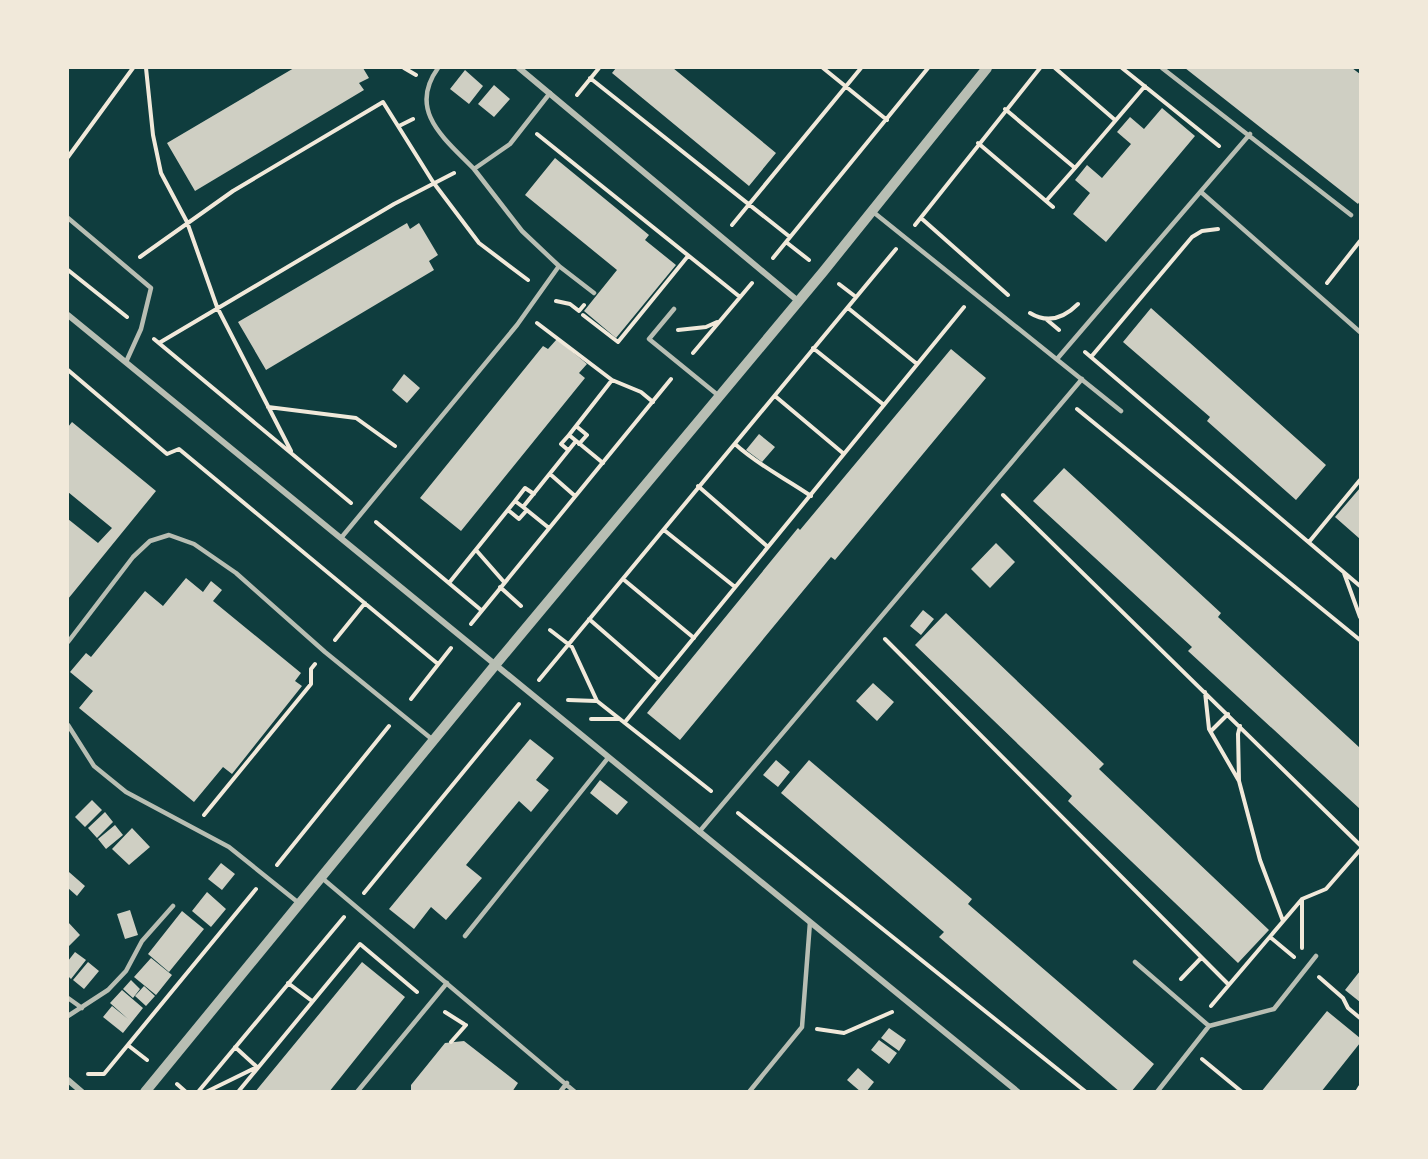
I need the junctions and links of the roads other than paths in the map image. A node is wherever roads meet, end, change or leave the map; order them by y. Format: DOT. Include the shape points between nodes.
graph roads {
  1 [pos="438,68"];
  2 [pos="519,68"];
  3 [pos="987,68"];
  4 [pos="1162,68"];
  5 [pos="550,93"];
  6 [pos="1250,134"];
  7 [pos="474,169"];
  8 [pos="1201,192"];
  9 [pos="872,211"];
  10 [pos="1351,215"];
  11 [pos="68,218"];
  12 [pos="559,266"];
  13 [pos="594,293"];
  14 [pos="798,301"];
  15 [pos="674,309"];
  16 [pos="68,315"];
  17 [pos="1360,332"];
  18 [pos="1057,359"];
  19 [pos="126,363"];
  20 [pos="1082,379"];
  21 [pos="719,396"];
  22 [pos="1121,411"];
  23 [pos="341,538"];
  24 [pos="68,642"];
  25 [pos="496,664"];
  26 [pos="68,725"];
  27 [pos="433,741"];
  28 [pos="608,758"];
  29 [pos="699,832"];
  30 [pos="322,878"];
  31 [pos="300,904"];
  32 [pos="173,906"];
  33 [pos="810,922"];
  34 [pos="465,936"];
  35 [pos="1316,956"];
  36 [pos="1135,962"];
  37 [pos="447,983"];
  38 [pos="68,998"];
  39 [pos="81,1008"];
  40 [pos="68,1016"];
  41 [pos="1209,1026"];
  42 [pos="68,1080"];
  43 [pos="567,1083"];
  44 [pos="82,1092"];
  45 [pos="145,1092"];
  46 [pos="357,1092"];
  47 [pos="560,1092"];
  48 [pos="575,1092"];
  49 [pos="749,1092"];
  50 [pos="1018,1092"];
  51 [pos="1157,1092"];
  1 -- 7 [label="lane" via="427,82 427,111 437,131"];
  2 -- 5 [label="street"];
  3 -- 9 [label="street"];
  4 -- 6 [label="lane"];
  5 -- 7 [label="lane" via="510,144"];
  5 -- 14 [label="street"];
  6 -- 8 [label="lane"];
  6 -- 10 [label="lane"];
  7 -- 12 [label="lane" via="522,231"];
  8 -- 17 [label="lane"];
  8 -- 18 [label="lane"];
  9 -- 14 [label="street"];
  9 -- 18 [label="lane"];
  11 -- 19 [label="lane" via="151,288 141,329"];
  12 -- 13 [label="lane"];
  12 -- 23 [label="lane" via="517,325"];
  14 -- 21 [label="street"];
  15 -- 21 [label="lane" via="649,339"];
  16 -- 19 [label="street"];
  18 -- 20 [label="lane"];
  19 -- 23 [label="street"];
  20 -- 22 [label="lane"];
  20 -- 29 [label="lane"];
  21 -- 25 [label="street"];
  23 -- 25 [label="street"];
  24 -- 27 [label="lane" via="133,557 150,541 169,535 194,544 236,573"];
  25 -- 27 [label="street"];
  25 -- 28 [label="street"];
  26 -- 31 [label="lane" via="94,766 126,792 229,847"];
  27 -- 30 [label="street"];
  28 -- 29 [label="street"];
  28 -- 34 [label="lane"];
  29 -- 33 [label="street"];
  30 -- 31 [label="street"];
  30 -- 37 [label="lane"];
  31 -- 45 [label="street"];
  32 -- 39 [label="lane" via="142,941 126,971 108,990"];
  33 -- 49 [label="lane" via="802,1027"];
  33 -- 50 [label="street"];
  35 -- 41 [label="lane" via="1274,1009"];
  36 -- 41 [label="lane"];
  37 -- 43 [label="lane"];
  37 -- 46 [label="lane"];
  38 -- 39 [label="lane"];
  39 -- 40 [label="lane"];
  41 -- 51 [label="lane"];
  42 -- 44 [label="street"];
  43 -- 47 [label="lane"];
  43 -- 48 [label="lane"];
}
